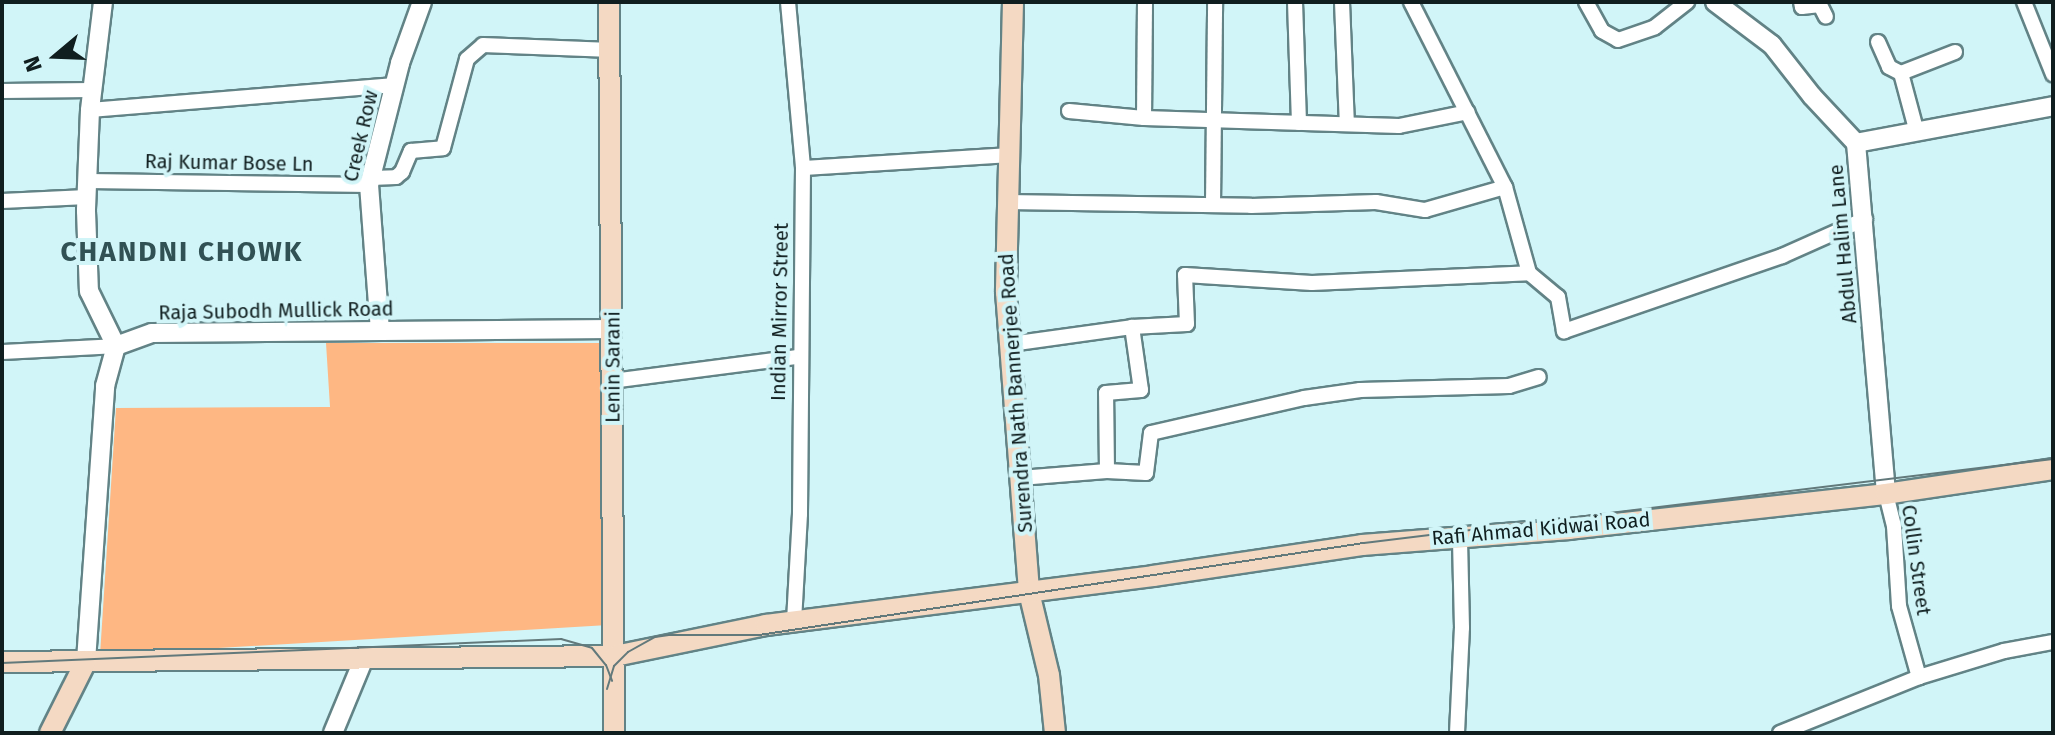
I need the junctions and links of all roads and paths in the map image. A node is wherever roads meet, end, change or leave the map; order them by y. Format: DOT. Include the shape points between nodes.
graph roads {
  1 [pos="103,2"];
  2 [pos="422,2"];
  3 [pos="609,2"];
  4 [pos="788,2"];
  5 [pos="1013,2"];
  6 [pos="1145,2"];
  7 [pos="1215,2"];
  8 [pos="1295,2"];
  9 [pos="1342,2"];
  10 [pos="1411,2"];
  11 [pos="1586,2"];
  12 [pos="1687,2"];
  13 [pos="1715,2"];
  14 [pos="1801,2"];
  15 [pos="2024,2"];
  16 [pos="1826,17"];
  17 [pos="1878,42"];
  18 [pos="611,50"];
  19 [pos="1955,52"];
  20 [pos="1901,73"];
  21 [pos="2053,74"];
  22 [pos="395,85"];
  23 [pos="92,90"];
  24 [pos="2,91"];
  25 [pos="2053,106"];
  26 [pos="90,110"];
  27 [pos="1069,111"];
  28 [pos="1468,112"];
  29 [pos="1144,118"];
  30 [pos="1216,120"];
  31 [pos="1299,123"];
  32 [pos="1347,124"];
  33 [pos="1916,129"];
  34 [pos="1856,143"];
  35 [pos="1008,155"];
  36 [pos="803,168"];
  37 [pos="370,182"];
  38 [pos="1505,187"];
  39 [pos="87,189"];
  40 [pos="2,201"];
  41 [pos="1007,202"];
  42 [pos="1213,205"];
  43 [pos="1865,219"];
  44 [pos="1529,273"];
  45 [pos="1132,327"];
  46 [pos="612,329"];
  47 [pos="380,331"];
  48 [pos="1010,344"];
  49 [pos="116,346"];
  50 [pos="2,352"];
  51 [pos="798,357"];
  52 [pos="1539,377"];
  53 [pos="612,381"];
  54 [pos="2053,469"];
  55 [pos="1107,471"];
  56 [pos="1020,478"];
  57 [pos="1886,494"];
  58 [pos="1460,537"];
  59 [pos="1029,592"];
  60 [pos="794,623"];
  61 [pos="2053,642"];
  62 [pos="615,656"];
  63 [pos="364,658"];
  64 [pos="86,661"];
  65 [pos="2,662"];
  66 [pos="1919,677"];
  67 [pos="50,733"];
  68 [pos="333,733"];
  69 [pos="614,733"];
  70 [pos="1055,733"];
  71 [pos="1457,733"];
  72 [pos="1780,733"];
  1 -- 23 [label="street"];
  2 -- 22 [label="street, Creek Row"];
  3 -- 18 [label="main road, Lenin Sarani"];
  4 -- 36 [label="street, Indian Mirror Street"];
  5 -- 35 [label="main road, Surendra Nath Bannerjee Road"];
  6 -- 29 [label="street"];
  7 -- 30 [label="street"];
  8 -- 31 [label="street"];
  9 -- 32 [label="street"];
  10 -- 28 [label="street"];
  11 -- 12 [label="street" via="1602,31 1618,40 1655,27"];
  13 -- 34 [label="street, Abdul Halim Lane" via="1772,45"];
  14 -- 16 [label="street" via="1802,7 1820,5"];
  15 -- 21 [label="street"];
  17 -- 20 [label="street" via="1889,67"];
  18 -- 37 [label="street" via="483,45 467,59 443,148 411,151 396,177"];
  18 -- 46 [label="main road, Lenin Sarani"];
  19 -- 20 [label="street"];
  20 -- 33 [label="street"];
  22 -- 26 [label="street"];
  22 -- 37 [label="street, Creek Row"];
  23 -- 24 [label="street"];
  23 -- 26 [label="street"];
  25 -- 33 [label="street"];
  26 -- 39 [label="street"];
  27 -- 29 [label="street"];
  28 -- 32 [label="street" via="1399,126"];
  28 -- 38 [label="street"];
  29 -- 30 [label="street"];
  30 -- 31 [label="street"];
  30 -- 42 [label="street"];
  31 -- 32 [label="street"];
  33 -- 34 [label="street"];
  34 -- 43 [label="street, Abdul Halim Lane"];
  35 -- 36 [label="street"];
  35 -- 41 [label="main road, Surendra Nath Bannerjee Road"];
  36 -- 51 [label="street, Indian Mirror Street"];
  37 -- 39 [label="street, Raj Kumar Bose Ln"];
  37 -- 47 [label="street, Creek Row"];
  38 -- 42 [label="street" via="1425,210 1376,202"];
  38 -- 44 [label="street"];
  39 -- 40 [label="street, Raj Kumar Bose Ln"];
  39 -- 49 [label="street" via="89,291"];
  41 -- 42 [label="street"];
  41 -- 48 [label="main road, Surendra Nath Bannerjee Road"];
  43 -- 44 [label="street" via="1782,256 1564,331 1558,297"];
  43 -- 57 [label="street, Abdul Halim Lane"];
  44 -- 45 [label="street" via="1312,283 1185,275 1187,324"];
  45 -- 48 [label="street"];
  45 -- 55 [label="street" via="1141,390 1106,393"];
  46 -- 47 [label="street, Raja Subodh Mullick Road"];
  46 -- 53 [label="main road, Lenin Sarani"];
  47 -- 49 [label="street, Raja Subodh Mullick Road" via="152,333"];
  48 -- 56 [label="main road, Surendra Nath Bannerjee Road"];
  49 -- 50 [label="street"];
  49 -- 64 [label="street" via="105,386"];
  51 -- 53 [label="street"];
  51 -- 60 [label="street, Indian Mirror Street" via="800,514"];
  52 -- 55 [label="street" via="1509,386 1360,390 1304,398 1151,433 1146,473"];
  53 -- 62 [label="main road, Lenin Sarani"];
  54 -- 57 [label="main road, Rafi Ahmad Kidwai Road"];
  55 -- 56 [label="street"];
  56 -- 59 [label="main road, Surendra Nath Bannerjee Road"];
  57 -- 58 [label="main road, Rafi Ahmad Kidwai Road"];
  57 -- 66 [label="street, Collin Street" via="1894,526 1899,606"];
  58 -- 59 [label="main road, Rafi Ahmad Kidwai Road" via="1362,545"];
  58 -- 71 [label="street"];
  59 -- 60 [label="main road, Rafi Ahmad Kidwai Road"];
  59 -- 70 [label="main road, Surendra Nath Bannerjee Road" via="1049,675"];
  60 -- 62 [label="main road, Rafi Ahmad Kidwai Road"];
  61 -- 66 [label="street"];
  62 -- 63 [label="main road, Rafi Ahmad Kidwai Road"];
  62 -- 69 [label="main road, Lenin Sarani"];
  63 -- 64 [label="main road, Rafi Ahmad Kidwai Road"];
  63 -- 68 [label="street"];
  64 -- 65 [label="main road, Rafi Ahmad Kidwai Road"];
  64 -- 67 [label="main road"];
  66 -- 72 [label="street"];
}
